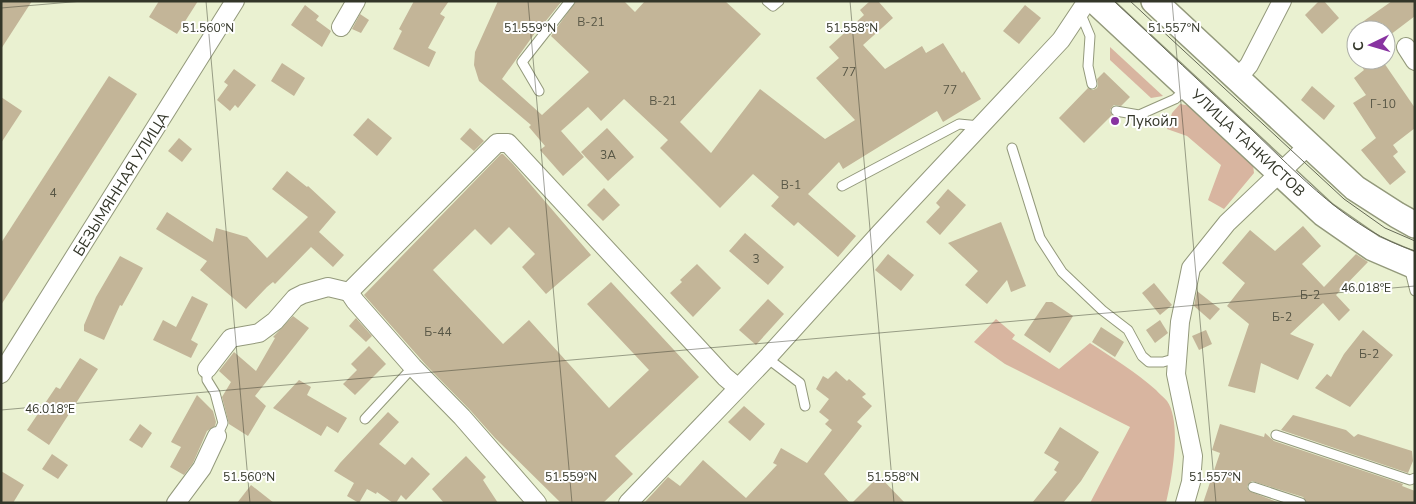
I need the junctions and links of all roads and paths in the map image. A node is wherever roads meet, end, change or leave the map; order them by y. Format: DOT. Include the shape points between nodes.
graph roads {
  1 [pos="234,1"];
  2 [pos="356,1"];
  3 [pos="570,1"];
  4 [pos="768,1"];
  5 [pos="778,1"];
  6 [pos="1154,1"];
  7 [pos="1282,1"];
  8 [pos="1087,5"];
  9 [pos="340,26"];
  10 [pos="1237,78"];
  11 [pos="1092,84"];
  12 [pos="1188,87"];
  13 [pos="539,91"];
  14 [pos="1116,111"];
  15 [pos="980,126"];
  16 [pos="1308,144"];
  17 [pos="1012,148"];
  18 [pos="1280,172"];
  19 [pos="842,186"];
  20 [pos="1415,224"];
  21 [pos="1412,265"];
  22 [pos="1415,291"];
  23 [pos="349,292"];
  24 [pos="767,358"];
  25 [pos="1177,358"];
  26 [pos="414,367"];
  27 [pos="3,368"];
  28 [pos="207,369"];
  29 [pos="737,387"];
  30 [pos="805,406"];
  31 [pos="365,419"];
  32 [pos="1276,435"];
  33 [pos="217,436"];
  34 [pos="1415,478"];
  35 [pos="1253,487"];
  36 [pos="176,503"];
  37 [pos="537,503"];
  38 [pos="628,503"];
  39 [pos="1185,503"];
  40 [pos="1301,503"];
  1 -- 27 [label="street, БЕЗЫМЯННАЯ УЛИЦА"];
  2 -- 9 [label="street"];
  3 -- 13 [label="lane" via="522,62"];
  4 -- 5 [label="lane" via="772,6"];
  6 -- 10 [label="main road"];
  7 -- 10 [label="street" via="1249,65"];
  8 -- 11 [label="lane" via="1088,66"];
  8 -- 12 [label="main road, УЛИЦА ТАНКИСТОВ"];
  8 -- 15 [label="street" via="1061,40"];
  10 -- 16 [label="main road"];
  12 -- 14 [label="lane" via="1175,99 1139,115"];
  12 -- 18 [label="main road, УЛИЦА ТАНКИСТОВ"];
  15 -- 19 [label="lane" via="959,124"];
  15 -- 24 [label="street"];
  16 -- 18 [label="street"];
  16 -- 20 [label="main road" via="1355,188"];
  17 -- 25 [label="lane" via="1040,238 1062,272 1128,330 1142,356 1149,362"];
  18 -- 21 [label="main road, УЛИЦА ТАНКИСТОВ" via="1324,214 1373,248"];
  18 -- 25 [label="street" via="1227,223 1191,268 1180,322"];
  21 -- 22 [label="lane"];
  23 -- 26 [label="street"];
  23 -- 28 [label="street" via="328,287 295,298 275,322 259,333 231,338"];
  23 -- 29 [label="street" via="497,144 508,143"];
  24 -- 29 [label="street"];
  24 -- 30 [label="lane" via="800,383"];
  25 -- 39 [label="street" via="1176,374 1194,456"];
  26 -- 31 [label="lane"];
  26 -- 37 [label="street"];
  28 -- 33 [label="lane" via="207,380 215,393 223,423"];
  29 -- 38 [label="street"];
  32 -- 34 [label="lane" via="1410,480"];
  33 -- 36 [label="street" via="202,468"];
  35 -- 40 [label="lane"];
}
